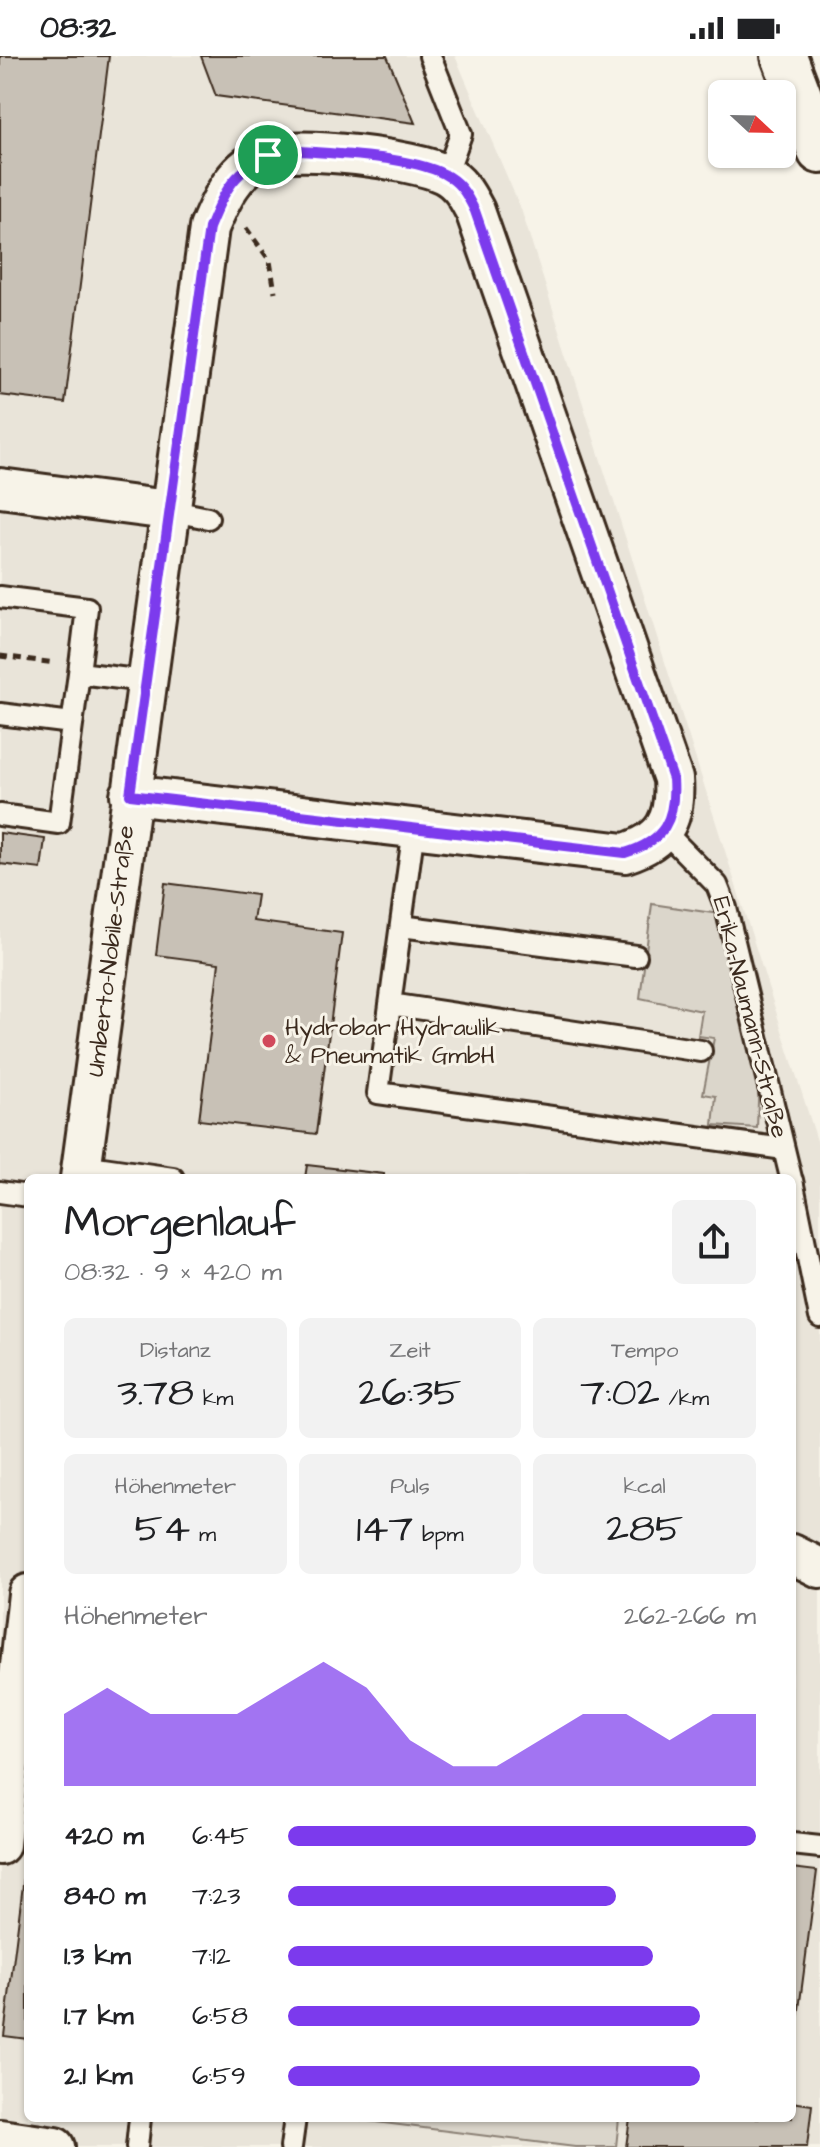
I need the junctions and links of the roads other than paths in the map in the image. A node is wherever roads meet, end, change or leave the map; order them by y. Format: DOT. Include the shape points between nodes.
graph roads {
  1 [pos="430,56"];
  2 [pos="784,56"];
  3 [pos="820,151"];
  4 [pos="446,175"];
  5 [pos="0,488"];
  6 [pos="168,510"];
  7 [pos="208,518"];
  8 [pos="0,597"];
  9 [pos="79,669"];
  10 [pos="145,681"];
  11 [pos="0,714"];
  12 [pos="72,723"];
  13 [pos="130,795"];
  14 [pos="0,815"];
  15 [pos="414,828"];
  16 [pos="663,830"];
  17 [pos="401,926"];
  18 [pos="636,956"];
  19 [pos="390,1004"];
  20 [pos="701,1051"];
  21 [pos="784,1149"];
  22 [pos="81,1172"];
  23 [pos="112,1174"];
  24 [pos="791,1174"];
  25 [pos="0,1192"];
  26 [pos="24,1195"];
  27 [pos="796,1199"];
  28 [pos="820,1317"];
  29 [pos="796,1556"];
  30 [pos="820,1568"];
  31 [pos="23,1690"];
  32 [pos="18,1764"];
  33 [pos="796,1844"];
  34 [pos="0,1845"];
  35 [pos="820,1847"];
  36 [pos="140,2122"];
  37 [pos="294,2122"];
  38 [pos="0,2139"];
  39 [pos="55,2147"];
  40 [pos="137,2147"];
  41 [pos="291,2147"];
  1 -- 4 [label="lane" via="461,134"];
  2 -- 3 [label="highway"];
  4 -- 6 [label="street, Umberto-Nobile-Straße" via="424,167 301,151 268,155 243,169 222,195 209,228"];
  4 -- 16 [label="street" via="461,187 475,211 673,779 675,804"];
  5 -- 6 [label="street"];
  6 -- 7 [label="lane"];
  6 -- 10 [label="street, Umberto-Nobile-Straße"];
  8 -- 9 [label="lane" via="87,608"];
  9 -- 10 [label="lane"];
  9 -- 12 [label="lane"];
  10 -- 13 [label="street, Umberto-Nobile-Straße"];
  11 -- 12 [label="lane"];
  12 -- 14 [label="lane" via="59,823"];
  13 -- 15 [label="street"];
  13 -- 22 [label="street, Umberto-Nobile-Straße"];
  15 -- 16 [label="street" via="625,853 649,845"];
  15 -- 17 [label="lane"];
  16 -- 21 [label="lane, Erika-Naumann-Straße" via="717,885 726,908"];
  17 -- 18 [label="lane"];
  17 -- 19 [label="lane"];
  19 -- 20 [label="lane"];
  19 -- 21 [label="lane" via="378,1093"];
  21 -- 24 [label="lane, Erika-Naumann-Straße"];
  22 -- 23 [label="lane"];
  25 -- 26 [label="lane"];
  27 -- 28 [label="lane, Erika-Naumann-Straße"];
  29 -- 30 [label="street"];
  31 -- 32 [label="street"];
  32 -- 34 [label="street"];
  33 -- 35 [label="lane"];
  36 -- 40 [label="lane"];
  37 -- 41 [label="lane"];
  38 -- 39 [label="street"];
}
